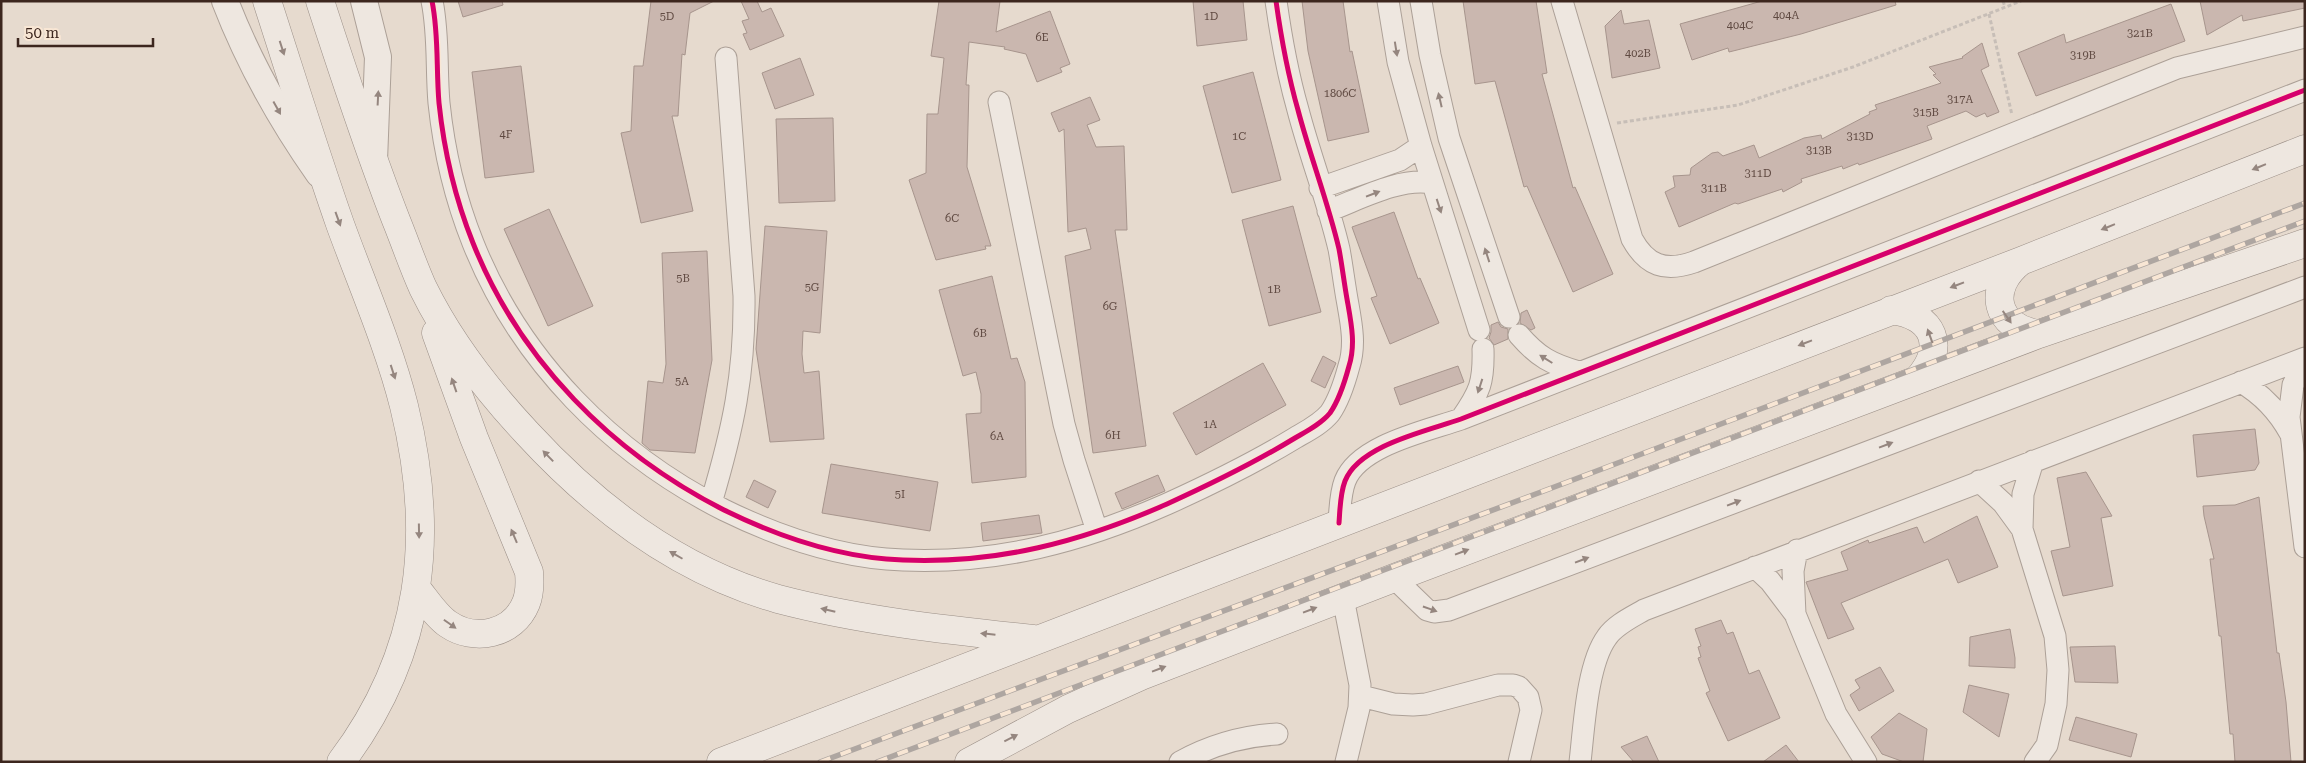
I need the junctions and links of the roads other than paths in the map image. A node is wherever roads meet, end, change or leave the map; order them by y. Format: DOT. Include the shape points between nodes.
graph roads {
  1 [pos="225,1"];
  2 [pos="267,1"];
  3 [pos="320,1"];
  4 [pos="364,1"];
  5 [pos="432,1"];
  6 [pos="1276,1"];
  7 [pos="1388,1"];
  8 [pos="1421,1"];
  9 [pos="1562,1"];
  10 [pos="2305,38"];
  11 [pos="726,58"];
  12 [pos="2305,90"];
  13 [pos="999,102"];
  14 [pos="1421,146"];
  15 [pos="2305,149"];
  16 [pos="374,165"];
  17 [pos="1432,183"];
  18 [pos="326,184"];
  19 [pos="1320,188"];
  20 [pos="1328,211"];
  21 [pos="2305,243"];
  22 [pos="2021,261"];
  23 [pos="422,286"];
  24 [pos="1498,287"];
  25 [pos="2305,288"];
  26 [pos="1469,298"];
  27 [pos="1891,310"];
  28 [pos="2039,334"];
  29 [pos="2305,359"];
  30 [pos="1579,372"];
  31 [pos="1918,379"];
  32 [pos="2241,382"];
  33 [pos="1461,419"];
  34 [pos="2290,433"];
  35 [pos="2034,461"];
  36 [pos="1979,481"];
  37 [pos="710,503"];
  38 [pos="1339,523"];
  39 [pos="2022,529"];
  40 [pos="1096,531"];
  41 [pos="2305,547"];
  42 [pos="1797,550"];
  43 [pos="1755,567"];
  44 [pos="1394,578"];
  45 [pos="417,589"];
  46 [pos="1343,598"];
  47 [pos="1795,614"];
  48 [pos="1037,640"];
  49 [pos="1360,696"];
  50 [pos="1277,734"];
  51 [pos="340,762"];
  52 [pos="721,762"];
  53 [pos="969,762"];
  54 [pos="1180,762"];
  55 [pos="1346,762"];
  56 [pos="1518,762"];
  57 [pos="1580,762"];
  58 [pos="1866,762"];
  59 [pos="2035,762"];
  1 -- 18 [label="street, one-way" via="260,79"];
  2 -- 18 [label="main road, one-way"];
  3 -- 16 [label="main road"];
  16 -- 4 [label="street, one-way" via="378,65"];
  5 -- 37 [label="street" via="437,33 439,101 450,169 473,244 514,324 581,407 634,455"];
  6 -- 19 [label="street" via="1296,105"];
  7 -- 14 [label="street, one-way" via="1398,62"];
  24 -- 8 [label="street, one-way" via="1449,138"];
  9 -- 10 [label="street" via="1632,240 1651,262 1665,267 1680,267 1694,262 2177,68"];
  11 -- 37 [label="street" via="744,326 735,415"];
  12 -- 30 [label="street"];
  13 -- 40 [label="street" via="1064,424"];
  14 -- 17 [label="street"];
  14 -- 19 [label="street" via="1400,160"];
  15 -- 22 [label="main road, one-way"];
  16 -- 23 [label="main road"];
  20 -- 17 [label="street, one-way" via="1406,182"];
  17 -- 26 [label="street, one-way"];
  18 -- 45 [label="main road, one-way" via="404,404 418,494 420,543"];
  19 -- 20 [label="street"];
  20 -- 40 [label="street" via="1353,330 1350,365 1332,410 1326,418 1266,456 1211,485"];
  21 -- 28 [label="main road"];
  22 -- 27 [label="main road, one-way"];
  22 -- 28 [label="main road, one-way" via="2009,270 2001,283 1999,298 2002,312 2024,332"];
  45 -- 23 [label="main road, one-way" via="446,623 475,635 506,627 518,617 530,588 529,572 458,396"];
  48 -- 23 [label="main road, one-way" via="913,626 778,598 713,574 659,546 623,522 570,478 498,402 456,347"];
  24 -- 26 [label="street"];
  30 -- 24 [label="street, one-way" via="1555,366 1534,352 1514,326"];
  44 -- 25 [label="street, one-way" via="1427,610 1449,610"];
  26 -- 33 [label="street, one-way" via="1481,339 1484,374 1476,398"];
  31 -- 27 [label="main road, one-way" via="1929,366 1934,350 1931,334 1922,320 1908,312"];
  27 -- 38 [label="main road, one-way"];
  28 -- 31 [label="main road"];
  29 -- 32 [label="street"];
  29 -- 34 [label="street" via="2293,385"];
  30 -- 33 [label="street"];
  44 -- 31 [label="main road, one-way"];
  32 -- 34 [label="street" via="2274,409"];
  32 -- 35 [label="street"];
  33 -- 38 [label="street" via="1364,456 1345,481"];
  34 -- 41 [label="street"];
  35 -- 36 [label="street"];
  35 -- 39 [label="street" via="2023,494"];
  36 -- 39 [label="street" via="2003,503"];
  36 -- 42 [label="street"];
  37 -- 40 [label="street" via="755,525 802,542 850,554 900,560 1000,557 1049,547"];
  38 -- 48 [label="main road"];
  39 -- 59 [label="street" via="2055,636 2058,670 2056,704 2047,745"];
  42 -- 43 [label="street"];
  42 -- 47 [label="street" via="1793,571"];
  43 -- 47 [label="street"];
  43 -- 57 [label="street" via="1644,610 1607,636 1591,683"];
  44 -- 46 [label="main road"];
  45 -- 51 [label="main road" via="409,628 394,671 374,712"];
  46 -- 49 [label="street"];
  53 -- 46 [label="main road, one-way" via="1068,709 1141,676"];
  47 -- 58 [label="street" via="1836,714"];
  48 -- 52 [label="main road"];
  49 -- 55 [label="street"];
  49 -- 56 [label="street" via="1413,705 1498,685 1519,687 1528,697 1531,710"];
  50 -- 54 [label="street" via="1228,741"];
}
